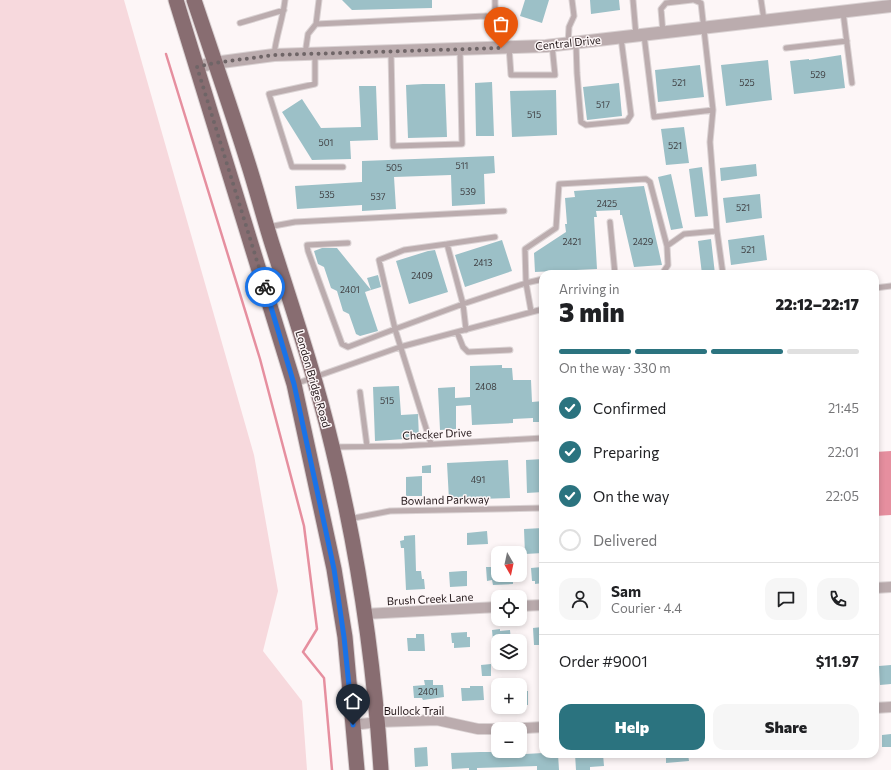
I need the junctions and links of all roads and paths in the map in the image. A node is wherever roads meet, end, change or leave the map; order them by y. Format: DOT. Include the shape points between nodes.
graph roads {
  1 [pos="176,0"];
  2 [pos="194,0"];
  3 [pos="285,0"];
  4 [pos="319,0"];
  5 [pos="495,0"];
  6 [pos="572,0"];
  7 [pos="633,0"];
  8 [pos="693,0"];
  9 [pos="761,0"];
  10 [pos="891,6"];
  11 [pos="284,10"];
  12 [pos="843,11"];
  13 [pos="495,20"];
  14 [pos="764,21"];
  15 [pos="240,23"];
  16 [pos="316,24"];
  17 [pos="704,28"];
  18 [pos="663,33"];
  19 [pos="640,35"];
  20 [pos="621,38"];
  21 [pos="847,41"];
  22 [pos="572,43"];
  23 [pos="552,46"];
  24 [pos="505,47"];
  25 [pos="786,48"];
  26 [pos="460,49"];
  27 [pos="391,51"];
  28 [pos="310,54"];
  29 [pos="274,55"];
  30 [pos="214,63"];
  31 [pos="197,67"];
  32 [pos="852,83"];
  33 [pos="713,110"];
  34 [pos="343,167"];
  35 [pos="504,211"];
  36 [pos="610,222"];
  37 [pos="267,227"];
  38 [pos="717,231"];
  39 [pos="495,237"];
  40 [pos="348,243"];
  41 [pos="446,244"];
  42 [pos="667,246"];
  43 [pos="615,270"];
  44 [pos="665,270"];
  45 [pos="722,270"];
  46 [pos="539,280"];
  47 [pos="526,283"];
  48 [pos="891,286"];
  49 [pos="879,288"];
  50 [pos="463,304"];
  51 [pos="531,311"];
  52 [pos="539,311"];
  53 [pos="395,329"];
  54 [pos="466,330"];
  55 [pos="457,332"];
  56 [pos="400,347"];
  57 [pos="510,350"];
  58 [pos="314,376"];
  59 [pos="294,384"];
  60 [pos="360,392"];
  61 [pos="539,438"];
  62 [pos="431,444"];
  63 [pos="367,446"];
  64 [pos="333,447"];
  65 [pos="539,508"];
  66 [pos="348,520"];
  67 [pos="891,587"];
  68 [pos="879,588"];
  69 [pos="539,605"];
  70 [pos="527,606"];
  71 [pos="491,607"];
  72 [pos="364,614"];
  73 [pos="891,707"];
  74 [pos="879,708"];
  75 [pos="378,722"];
  76 [pos="353,725"];
  77 [pos="539,727"];
  78 [pos="527,728"];
  79 [pos="491,730"];
  80 [pos="357,770"];
  81 [pos="381,770"];
  1 -- 31 [label="main road, London Bridge Road"];
  2 -- 30 [label="main road, London Bridge Road"];
  3 -- 11 [label="lane"];
  4 -- 16 [label="lane"];
  5 -- 13 [label="lane"];
  6 -- 22 [label="lane" via="574,16 569,28"];
  7 -- 19 [label="lane"];
  8 -- 17 [label="lane" via="701,3"];
  8 -- 18 [label="lane" via="666,3 661,9"];
  9 -- 14 [label="lane"];
  10 -- 12 [label="street, Central Drive"];
  11 -- 15 [label="lane"];
  11 -- 29 [label="lane" via="275,40"];
  12 -- 14 [label="street, Central Drive"];
  12 -- 21 [label="lane"];
  13 -- 16 [label="lane" via="486,16"];
  13 -- 24 [label="lane" via="501,28"];
  14 -- 17 [label="street, Central Drive"];
  16 -- 28 [label="lane" via="308,34"];
  17 -- 18 [label="street, Central Drive"];
  17 -- 33 [label="lane"];
  18 -- 19 [label="street, Central Drive"];
  19 -- 20 [label="street, Central Drive"];
  19 -- 33 [label="lane" via="654,117"];
  20 -- 22 [label="street, Central Drive"];
  20 -- 22 [label="lane" via="631,115 627,120 586,125 581,122"];
  21 -- 25 [label="lane"];
  21 -- 32 [label="lane"];
  22 -- 23 [label="street, Central Drive"];
  23 -- 24 [label="street, Central Drive"];
  23 -- 24 [label="lane" via="555,75 542,76 511,75"];
  24 -- 26 [label="street, Central Drive"];
  26 -- 27 [label="street, Central Drive"];
  26 -- 27 [label="lane" via="462,144 393,146"];
  27 -- 28 [label="street, Central Drive"];
  28 -- 29 [label="street, Central Drive"];
  28 -- 34 [label="lane" via="315,84 270,94 292,167"];
  29 -- 30 [label="street, Central Drive"];
  30 -- 31 [label="street, Central Drive"];
  30 -- 37 [label="main road, London Bridge Road"];
  31 -- 59 [label="main road, London Bridge Road"];
  33 -- 38 [label="lane" via="710,142"];
  35 -- 37 [label="lane" via="295,222"];
  36 -- 43 [label="lane"];
  37 -- 58 [label="main road, London Bridge Road"];
  38 -- 42 [label="lane" via="684,234"];
  38 -- 45 [label="lane"];
  39 -- 41 [label="lane"];
  40 -- 53 [label="lane" via="307,245 342,344 348,347"];
  41 -- 50 [label="lane"];
  41 -- 53 [label="lane" via="404,250 379,260"];
  42 -- 44 [label="lane" via="668,265"];
  42 -- 47 [label="lane" via="650,182 646,179 559,184 556,228 525,249"];
  46 -- 47 [label="lane"];
  47 -- 50 [label="lane"];
  47 -- 51 [label="lane"];
  48 -- 49 [label="lane"];
  50 -- 53 [label="lane"];
  50 -- 54 [label="lane"];
  51 -- 52 [label="lane"];
  51 -- 54 [label="lane"];
  53 -- 56 [label="lane"];
  54 -- 55 [label="lane"];
  55 -- 56 [label="lane"];
  55 -- 57 [label="lane" via="468,352"];
  56 -- 58 [label="lane"];
  56 -- 62 [label="lane"];
  58 -- 59 [label="lane"];
  58 -- 64 [label="main road, London Bridge Road"];
  59 -- 76 [label="main road, London Bridge Road" via="334,569"];
  60 -- 63 [label="lane"];
  61 -- 62 [label="lane, Checker Drive"];
  62 -- 63 [label="lane, Checker Drive"];
  63 -- 64 [label="lane, Checker Drive"];
  64 -- 66 [label="main road, London Bridge Road"];
  65 -- 66 [label="lane, Bowland Parkway" via="390,511"];
  66 -- 72 [label="main road, London Bridge Road"];
  67 -- 68 [label="street"];
  69 -- 70 [label="street"];
  71 -- 72 [label="street, Brush Creek Lane"];
  72 -- 75 [label="main road, London Bridge Road"];
  73 -- 74 [label="street"];
  75 -- 76 [label="street, Bullock Trail"];
  75 -- 79 [label="street, Bullock Trail" via="437,720"];
  75 -- 81 [label="main road, London Bridge Road"];
  76 -- 80 [label="main road, London Bridge Road"];
  77 -- 78 [label="street"];
}
